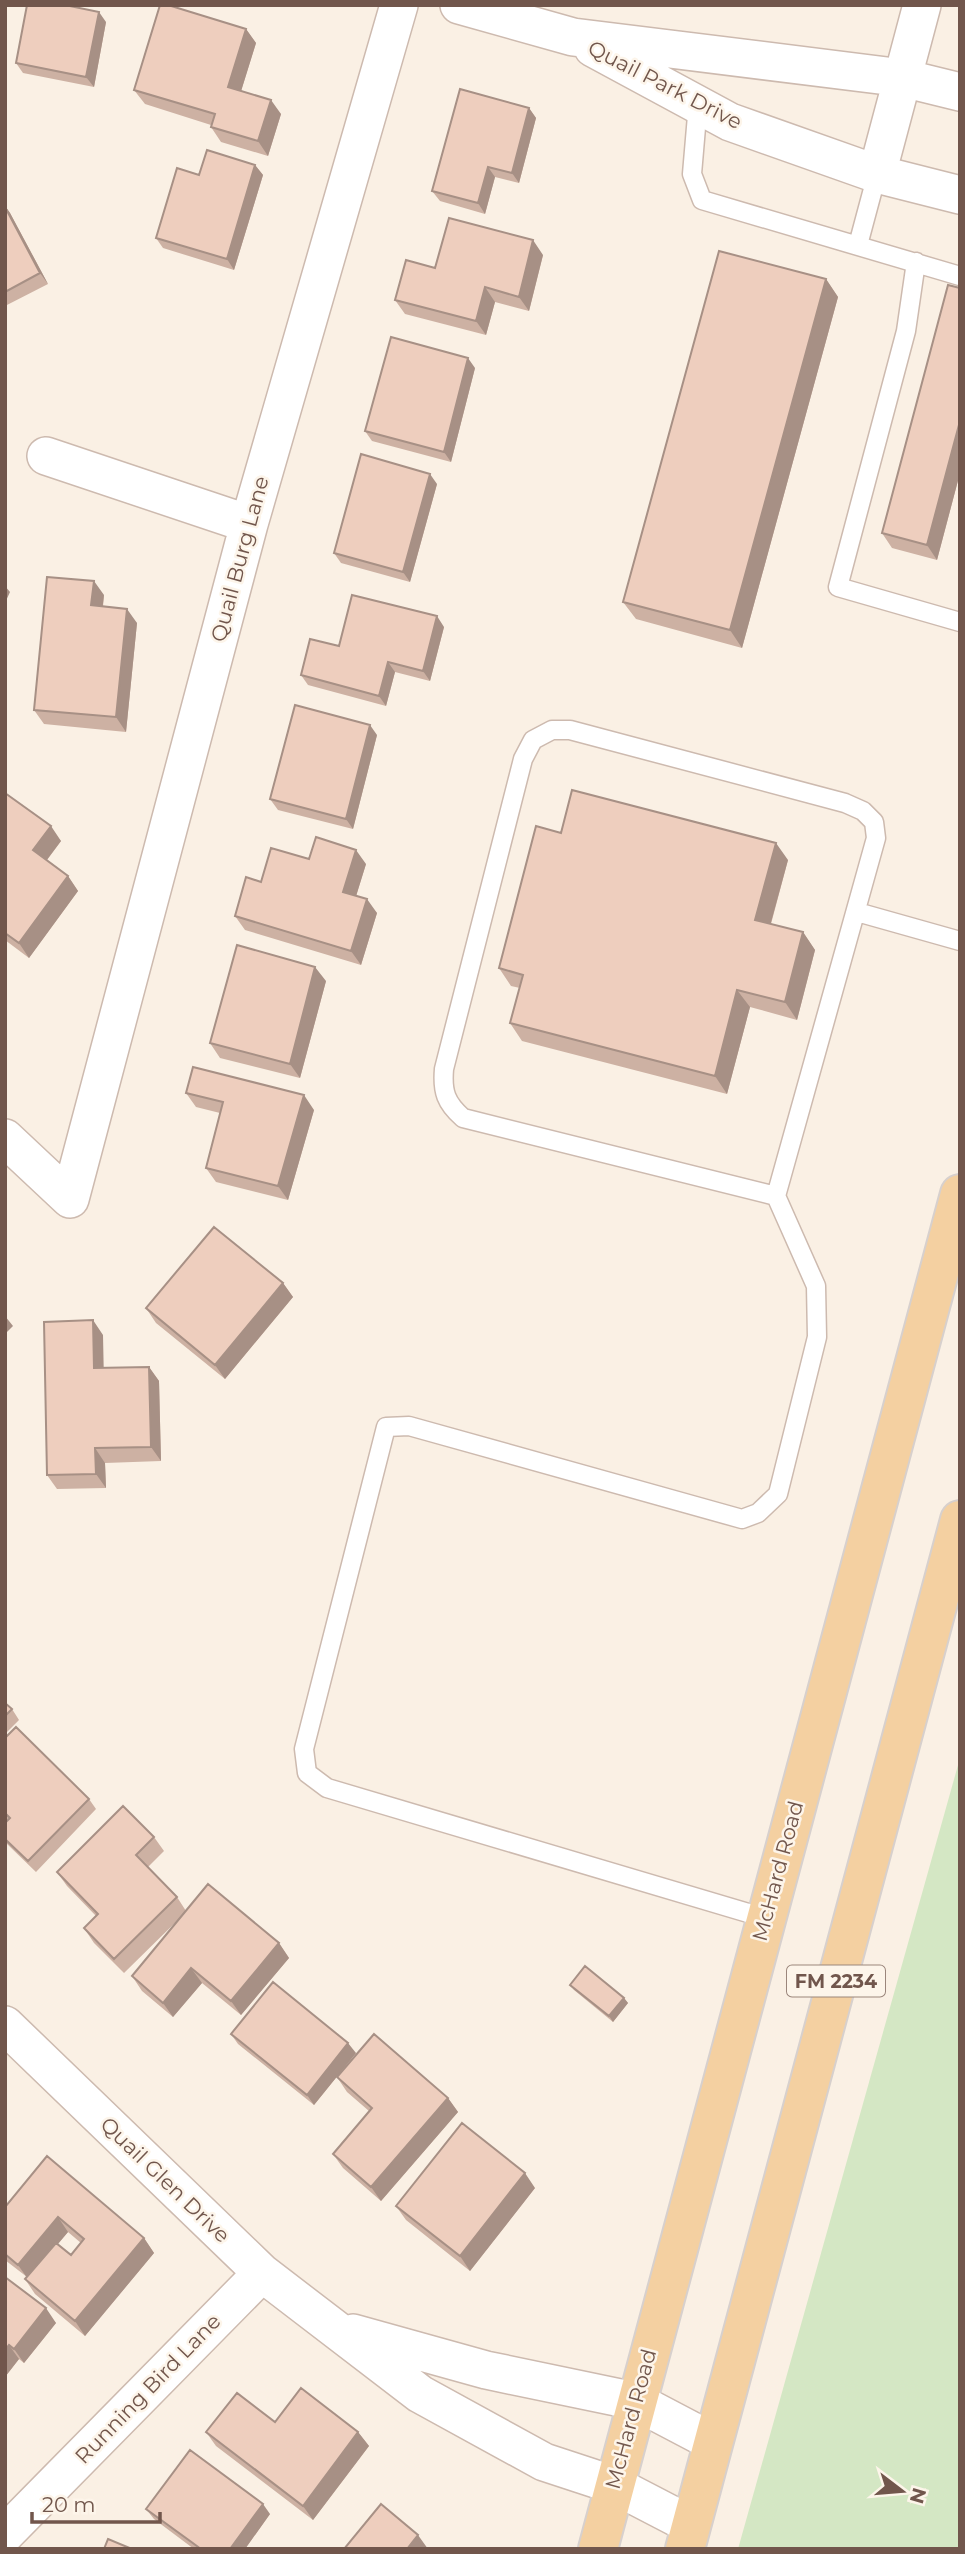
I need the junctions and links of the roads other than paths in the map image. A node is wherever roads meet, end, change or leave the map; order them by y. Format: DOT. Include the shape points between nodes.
graph roads {
  1 [pos="399,5"];
  2 [pos="459,5"];
  3 [pos="922,5"];
  4 [pos="573,37"];
  5 [pos="903,78"];
  6 [pos="960,92"];
  7 [pos="698,104"];
  8 [pos="877,174"];
  9 [pos="960,195"];
  10 [pos="858,245"];
  11 [pos="916,262"];
  12 [pos="960,276"];
  13 [pos="46,456"];
  14 [pos="248,524"];
  15 [pos="960,622"];
  16 [pos="857,912"];
  17 [pos="960,941"];
  18 [pos="5,1138"];
  19 [pos="960,1194"];
  20 [pos="776,1196"];
  21 [pos="960,1520"];
  22 [pos="765,1918"];
  23 [pos="5,2025"];
  24 [pos="262,2273"];
  25 [pos="332,2327"];
  26 [pos="635,2401"];
  27 [pos="713,2442"];
  28 [pos="614,2485"];
  29 [pos="5,2535"];
  30 [pos="688,2537"];
  31 [pos="597,2549"];
  1 -- 14 [label="street, Quail Burg Lane"];
  2 -- 4 [label="street, Quail Park Drive"];
  3 -- 5 [label="street"];
  4 -- 5 [label="street, Quail Park Drive"];
  4 -- 7 [label="street, Quail Park Drive"];
  5 -- 6 [label="street, Quail Park Drive"];
  5 -- 8 [label="street"];
  7 -- 8 [label="street, Quail Park Drive" via="730,122"];
  7 -- 10 [label="lane" via="692,174 702,201"];
  8 -- 9 [label="street, Quail Park Drive"];
  8 -- 10 [label="lane"];
  10 -- 11 [label="lane"];
  11 -- 12 [label="lane"];
  11 -- 15 [label="lane" via="906,331 838,587"];
  13 -- 14 [label="street"];
  14 -- 18 [label="street, Quail Burg Lane" via="70,1199"];
  16 -- 17 [label="lane"];
  16 -- 20 [label="lane"];
  16 -- 20 [label="lane" via="876,838 874,822 863,811 570,730 552,730 533,740 523,759 444,1069 442,1087 448,1105 463,1118"];
  19 -- 22 [label="main road, McHard Road"];
  20 -- 22 [label="lane" via="816,1286 817,1337 779,1494 758,1513 742,1519 409,1426 386,1427 304,1749 307,1773 327,1788"];
  21 -- 27 [label="main road, FM 2234"];
  22 -- 26 [label="main road, McHard Road"];
  23 -- 24 [label="street, Quail Glen Drive"];
  24 -- 25 [label="street, Quail Glen Drive"];
  24 -- 29 [label="street, Running Bird Lane"];
  25 -- 26 [label="street, Quail Glen Drive" via="486,2370"];
  25 -- 28 [label="street, Quail Glen Drive" via="420,2394 544,2462"];
  26 -- 27 [label="street, Quail Glen Drive"];
  26 -- 28 [label="main road, McHard Road"];
  27 -- 30 [label="main road, FM 2234"];
  28 -- 30 [label="street, Quail Glen Drive"];
  28 -- 31 [label="main road, McHard Road"];
}
